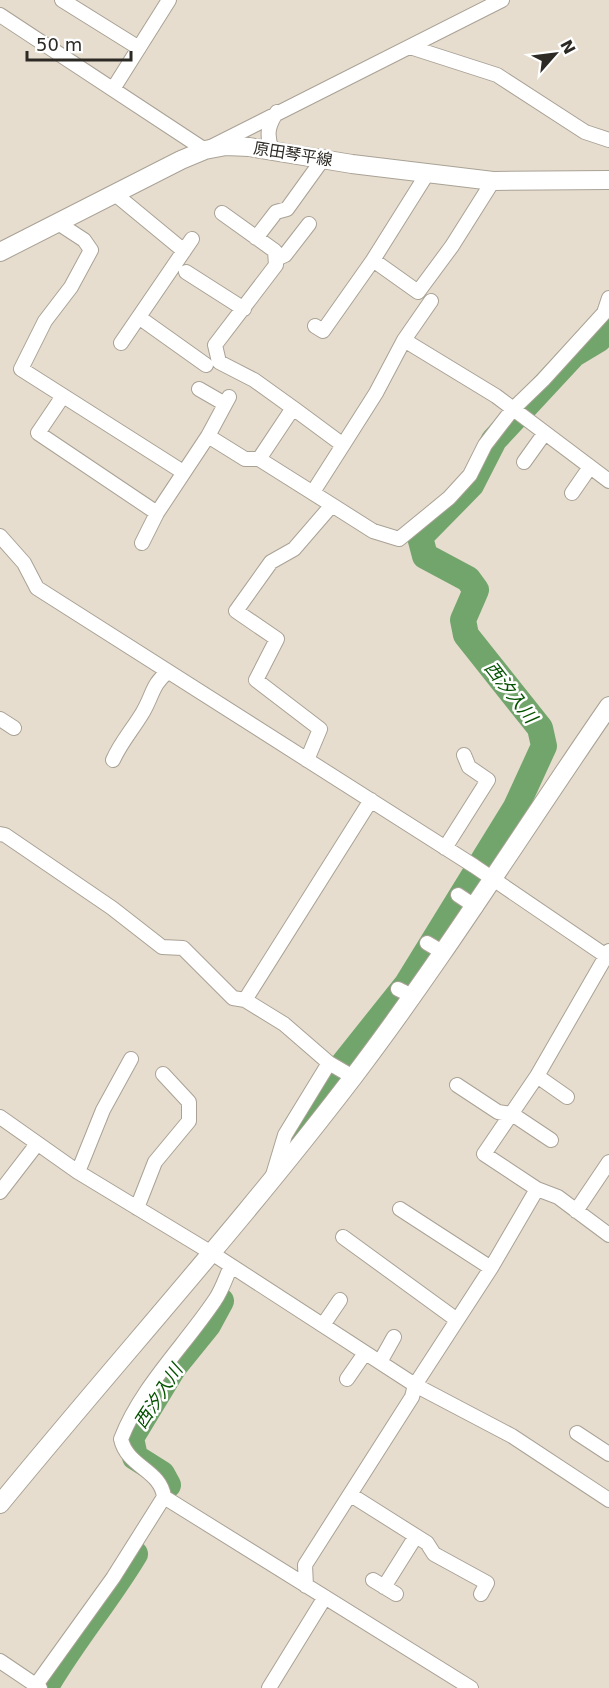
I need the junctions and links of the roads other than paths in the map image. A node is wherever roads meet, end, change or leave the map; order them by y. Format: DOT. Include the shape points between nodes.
graph roads {
  1 [pos="62,0"];
  2 [pos="169,0"];
  3 [pos="502,0"];
  4 [pos="0,15"];
  5 [pos="410,47"];
  6 [pos="139,48"];
  7 [pos="113,89"];
  8 [pos="277,112"];
  9 [pos="609,140"];
  10 [pos="205,150"];
  11 [pos="272,150"];
  12 [pos="323,159"];
  13 [pos="428,174"];
  14 [pos="609,180"];
  15 [pos="493,181"];
  16 [pos="115,194"];
  17 [pos="222,213"];
  18 [pos="58,223"];
  19 [pos="309,224"];
  20 [pos="256,238"];
  21 [pos="192,239"];
  22 [pos="184,251"];
  23 [pos="0,252"];
  24 [pos="276,259"];
  25 [pos="373,260"];
  26 [pos="186,272"];
  27 [pos="609,298"];
  28 [pos="430,301"];
  29 [pos="244,309"];
  30 [pos="140,318"];
  31 [pos="324,332"];
  32 [pos="404,340"];
  33 [pos="121,343"];
  34 [pos="206,365"];
  35 [pos="199,389"];
  36 [pos="63,396"];
  37 [pos="293,408"];
  38 [pos="516,413"];
  39 [pos="544,434"];
  40 [pos="208,435"];
  41 [pos="342,445"];
  42 [pos="259,459"];
  43 [pos="524,462"];
  44 [pos="590,467"];
  45 [pos="183,472"];
  46 [pos="609,481"];
  47 [pos="313,492"];
  48 [pos="572,493"];
  49 [pos="332,505"];
  50 [pos="157,513"];
  51 [pos="0,536"];
  52 [pos="142,543"];
  53 [pos="168,672"];
  54 [pos="609,706"];
  55 [pos="464,755"];
  56 [pos="113,760"];
  57 [pos="307,760"];
  58 [pos="370,800"];
  59 [pos="0,834"];
  60 [pos="445,848"];
  61 [pos="483,873"];
  62 [pos="608,955"];
  63 [pos="245,1000"];
  64 [pos="131,1059"];
  65 [pos="341,1070"];
  66 [pos="163,1074"];
  67 [pos="537,1076"];
  68 [pos="457,1085"];
  69 [pos="567,1097"];
  70 [pos="512,1114"];
  71 [pos="0,1117"];
  72 [pos="551,1140"];
  73 [pos="37,1144"];
  74 [pos="609,1162"];
  75 [pos="78,1172"];
  76 [pos="272,1180"];
  77 [pos="537,1189"];
  78 [pos="0,1192"];
  79 [pos="137,1208"];
  80 [pos="399,1209"];
  81 [pos="576,1211"];
  82 [pos="609,1235"];
  83 [pos="343,1237"];
  84 [pos="210,1252"];
  85 [pos="231,1266"];
  86 [pos="491,1268"];
  87 [pos="340,1300"];
  88 [pos="457,1320"];
  89 [pos="323,1325"];
  90 [pos="394,1337"];
  91 [pos="365,1353"];
  92 [pos="380,1362"];
  93 [pos="347,1379"];
  94 [pos="415,1385"];
  95 [pos="577,1432"];
  96 [pos="609,1454"];
  97 [pos="351,1495"];
  98 [pos="164,1497"];
  99 [pos="609,1500"];
  100 [pos="0,1504"];
  101 [pos="416,1536"];
  102 [pos="306,1586"];
  103 [pos="384,1587"];
  104 [pos="481,1594"];
  105 [pos="325,1597"];
  106 [pos="0,1661"];
  107 [pos="38,1687"];
  108 [pos="269,1688"];
  109 [pos="471,1688"];
  1 -- 6 [label="street"];
  2 -- 6 [label="street"];
  3 -- 5 [label="street"];
  4 -- 7 [label="street"];
  5 -- 8 [label="street"];
  5 -- 9 [label="street" via="497,75 585,132"];
  6 -- 7 [label="street"];
  7 -- 10 [label="street"];
  8 -- 10 [label="street"];
  8 -- 11 [label="street" via="268,133"];
  10 -- 11 [label="street, 原田琴平線" via="226,146"];
  10 -- 16 [label="street, 原田琴平線"];
  11 -- 12 [label="street, 原田琴平線"];
  12 -- 13 [label="street, 原田琴平線"];
  12 -- 20 [label="street" via="287,209 276,212"];
  13 -- 15 [label="street, 原田琴平線"];
  13 -- 25 [label="street"];
  14 -- 15 [label="street, 原田琴平線"];
  15 -- 25 [label="street" via="418,292"];
  16 -- 18 [label="street, 原田琴平線"];
  16 -- 22 [label="street"];
  17 -- 20 [label="street"];
  18 -- 23 [label="street, 原田琴平線"];
  18 -- 36 [label="street" via="84,240 91,250 45,321 21,369"];
  19 -- 24 [label="street" via="285,255"];
  20 -- 24 [label="street" via="275,251"];
  21 -- 22 [label="street"];
  22 -- 30 [label="street"];
  24 -- 29 [label="street" via="276,265"];
  25 -- 31 [label="street"];
  26 -- 29 [label="street"];
  27 -- 38 [label="street" via="604,313"];
  28 -- 32 [label="street"];
  29 -- 37 [label="street" via="215,345 219,362 254,380"];
  30 -- 33 [label="street"];
  30 -- 34 [label="street"];
  32 -- 38 [label="street" via="496,396"];
  32 -- 41 [label="street"];
  35 -- 40 [label="street" via="227,401"];
  36 -- 45 [label="street"];
  36 -- 50 [label="street" via="38,433"];
  37 -- 41 [label="street"];
  37 -- 42 [label="street"];
  38 -- 39 [label="street"];
  38 -- 49 [label="street" via="485,445 470,475 399,539 373,531"];
  39 -- 43 [label="street"];
  39 -- 44 [label="street"];
  40 -- 42 [label="street" via="245,459"];
  40 -- 45 [label="street"];
  41 -- 47 [label="street"];
  42 -- 47 [label="street"];
  44 -- 46 [label="street"];
  44 -- 48 [label="street"];
  45 -- 50 [label="street"];
  47 -- 49 [label="street"];
  49 -- 57 [label="street" via="294,549 271,562 236,611 277,639 256,680 321,729"];
  50 -- 52 [label="street"];
  51 -- 53 [label="street" via="24,563 37,588"];
  53 -- 56 [label="street" via="157,680 144,711 120,743"];
  53 -- 57 [label="street"];
  54 -- 61 [label="street"];
  55 -- 60 [label="street" via="469,767 488,780"];
  57 -- 58 [label="street"];
  58 -- 60 [label="street"];
  58 -- 63 [label="street"];
  59 -- 63 [label="street" via="112,908 162,947 183,948 233,998"];
  60 -- 61 [label="street"];
  61 -- 62 [label="street"];
  61 -- 65 [label="street" via="405,993"];
  62 -- 67 [label="street"];
  63 -- 65 [label="street" via="284,1024"];
  64 -- 75 [label="street" via="103,1110"];
  65 -- 76 [label="street"];
  65 -- 76 [label="street" via="285,1135"];
  66 -- 79 [label="street" via="189,1102 189,1121 155,1162"];
  67 -- 69 [label="street"];
  67 -- 70 [label="street"];
  68 -- 70 [label="street" via="498,1112"];
  70 -- 72 [label="street"];
  70 -- 77 [label="street" via="484,1154"];
  71 -- 73 [label="street"];
  73 -- 75 [label="street"];
  73 -- 78 [label="street"];
  74 -- 81 [label="street"];
  75 -- 79 [label="street"];
  76 -- 84 [label="street"];
  77 -- 81 [label="street" via="558,1197"];
  77 -- 86 [label="street"];
  79 -- 84 [label="street"];
  80 -- 86 [label="street"];
  81 -- 82 [label="street"];
  83 -- 88 [label="street"];
  84 -- 85 [label="street"];
  84 -- 100 [label="street"];
  85 -- 89 [label="street"];
  85 -- 98 [label="street" via="216,1298 121,1439 130,1459 158,1480"];
  86 -- 88 [label="street"];
  87 -- 89 [label="street"];
  88 -- 94 [label="street"];
  89 -- 91 [label="street"];
  90 -- 92 [label="street"];
  91 -- 92 [label="street"];
  91 -- 93 [label="street"];
  92 -- 94 [label="street"];
  94 -- 97 [label="street" via="412,1397"];
  94 -- 99 [label="street" via="512,1436"];
  95 -- 96 [label="street"];
  97 -- 101 [label="street"];
  97 -- 102 [label="street" via="305,1565"];
  98 -- 102 [label="street"];
  98 -- 107 [label="street"];
  101 -- 103 [label="street"];
  101 -- 104 [label="street" via="434,1554 487,1583"];
  102 -- 105 [label="street"];
  105 -- 108 [label="street"];
  105 -- 109 [label="street"];
  106 -- 107 [label="street"];
}
